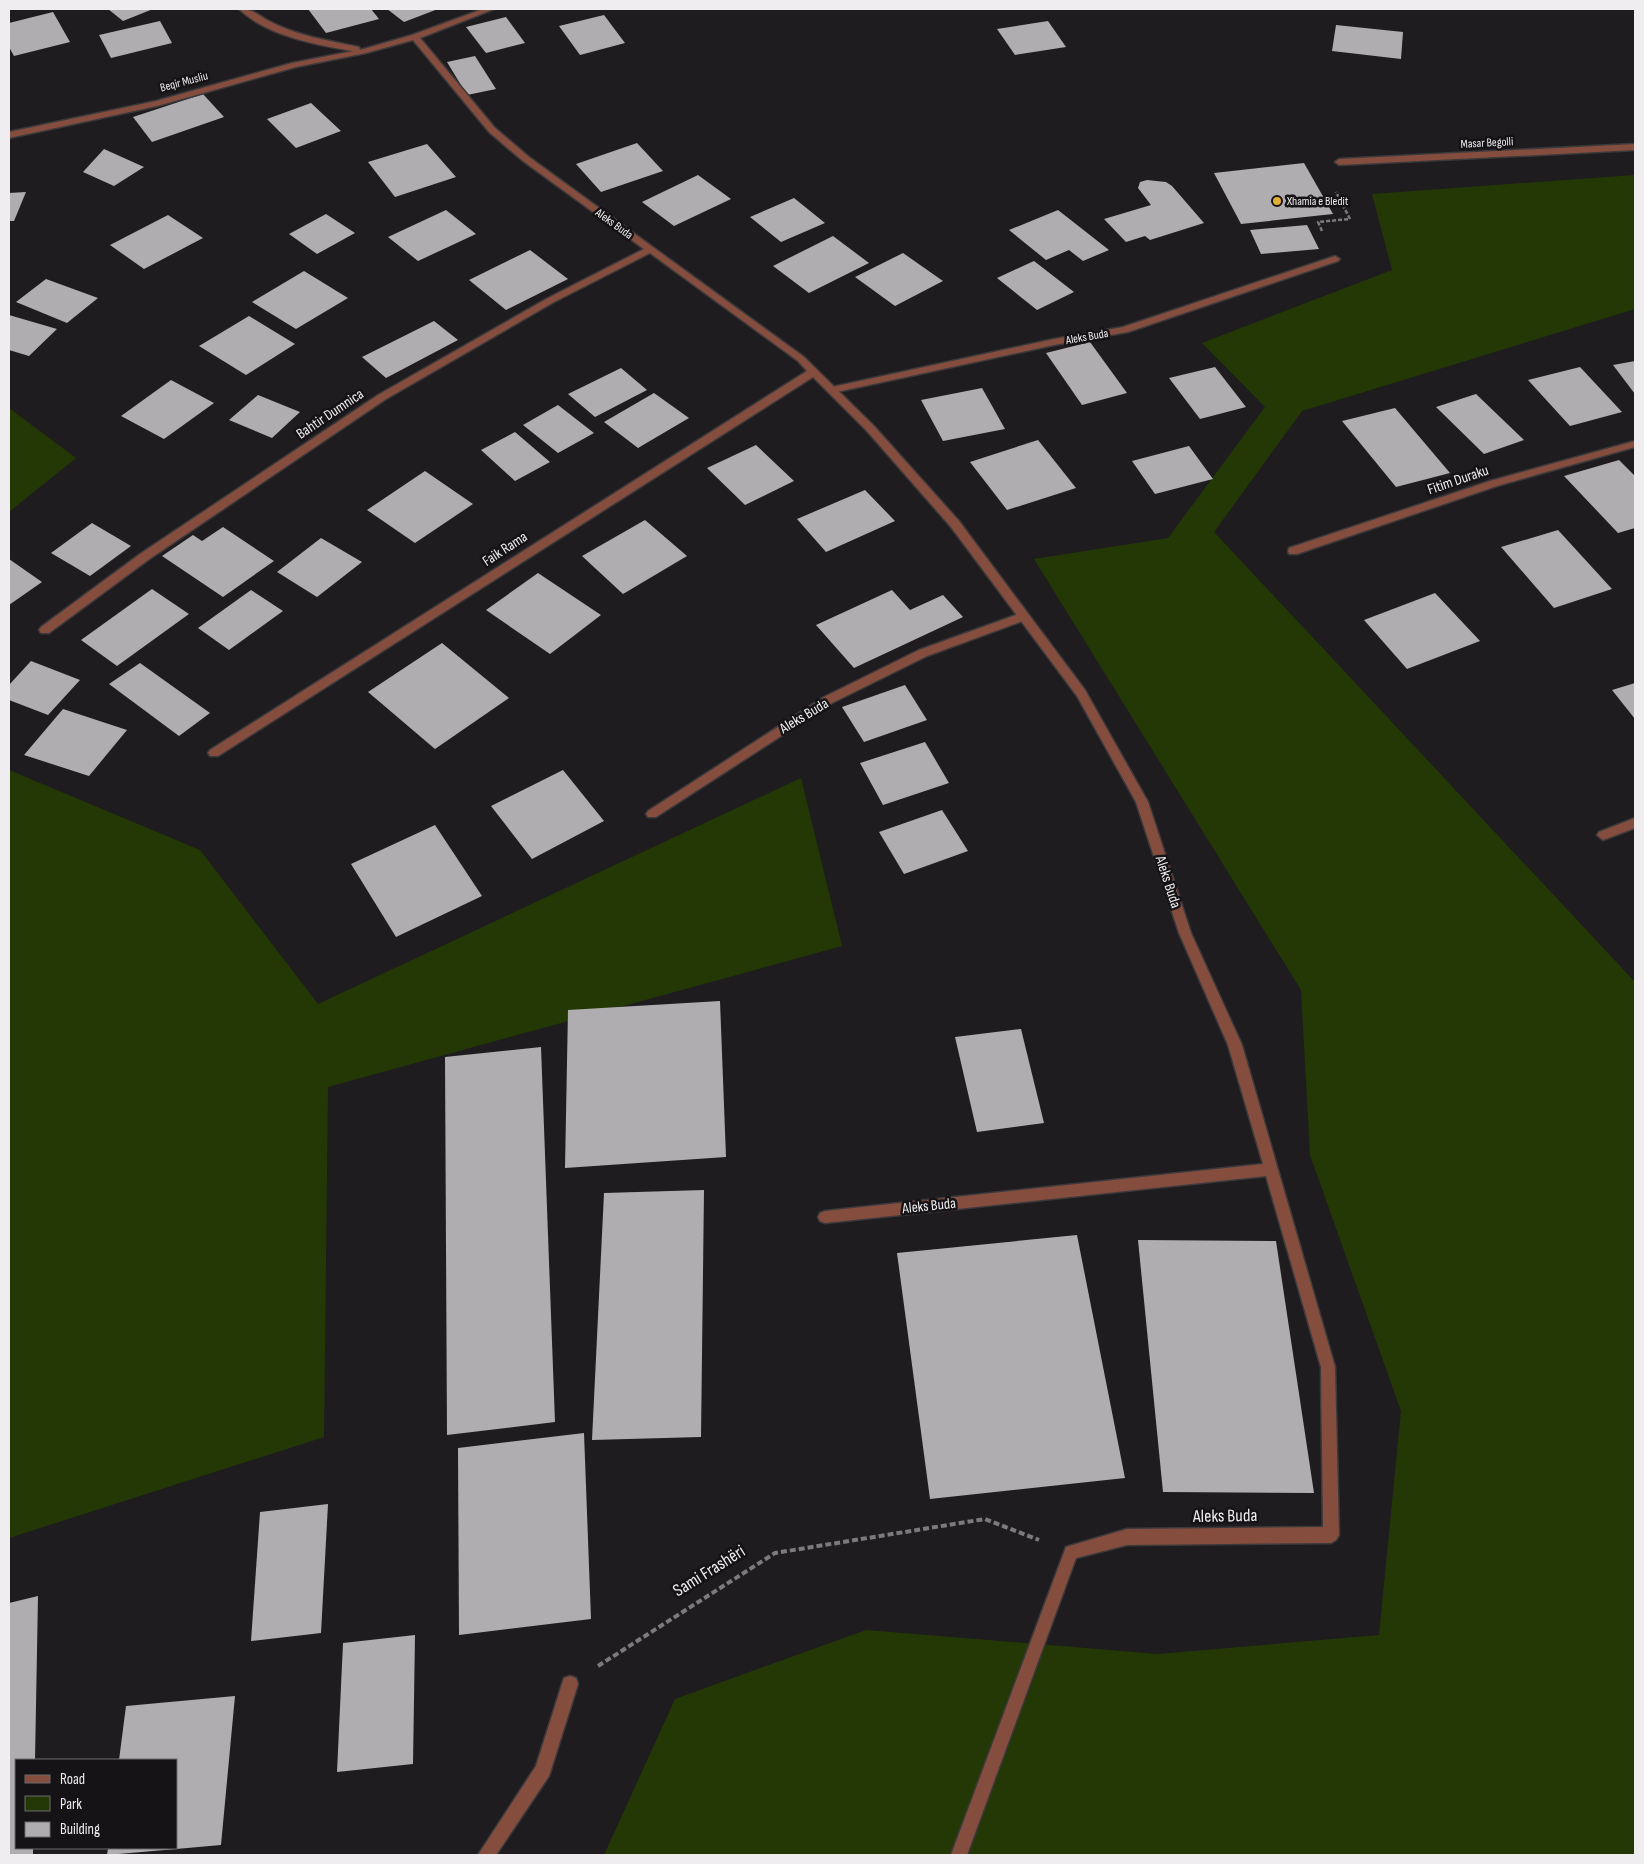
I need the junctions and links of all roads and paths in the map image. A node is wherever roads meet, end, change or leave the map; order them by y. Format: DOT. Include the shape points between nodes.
graph roads {
  1 [pos="243,9"];
  2 [pos="490,9"];
  3 [pos="415,37"];
  4 [pos="366,51"];
  5 [pos="9,135"];
  6 [pos="1635,146"];
  7 [pos="1339,162"];
  8 [pos="650,250"];
  9 [pos="1335,259"];
  10 [pos="813,372"];
  11 [pos="832,390"];
  12 [pos="1635,444"];
  13 [pos="1293,551"];
  14 [pos="1024,616"];
  15 [pos="45,630"];
  16 [pos="214,753"];
  17 [pos="652,814"];
  18 [pos="1635,823"];
  19 [pos="1603,835"];
  20 [pos="1271,1169"];
  21 [pos="826,1217"];
  22 [pos="1071,1552"];
  23 [pos="570,1684"];
  24 [pos="486,1855"];
  25 [pos="959,1855"];
  1 -- 4 [label="street, Beqir Musliu" via="273,28 295,37"];
  2 -- 3 [label="street, Beqir Musliu"];
  3 -- 4 [label="street, Beqir Musliu"];
  3 -- 8 [label="street, Aleks Buda" via="492,130 532,164"];
  4 -- 5 [label="street, Beqir Musliu" via="296,65 157,103"];
  6 -- 7 [label="street, Masar Begolli"];
  7 -- 9 [label="path" via="1323,163 1350,219 1318,222"];
  8 -- 10 [label="street, Aleks Buda" via="801,359"];
  8 -- 15 [label="street, Bahtir Dumnica" via="551,300 382,397 144,557"];
  9 -- 11 [label="street, Aleks Buda" via="1125,330"];
  10 -- 11 [label="street, Aleks Buda"];
  10 -- 16 [label="street, Faik Rama"];
  11 -- 14 [label="street, Aleks Buda" via="955,524"];
  12 -- 13 [label="street, Fitim Duraku" via="1494,483"];
  14 -- 17 [label="street, Aleks Buda" via="923,653 828,700"];
  14 -- 20 [label="street, Aleks Buda" via="1081,693 1142,802 1185,932 1234,1045"];
  18 -- 19 [label="street"];
  20 -- 21 [label="street, Aleks Buda"];
  20 -- 22 [label="street, Aleks Buda" via="1328,1367 1331,1535 1127,1537"];
  22 -- 23 [label="path, Sami Frashëri" via="985,1519 774,1553"];
  22 -- 25 [label="street"];
  23 -- 24 [label="street" via="543,1770"];
}
